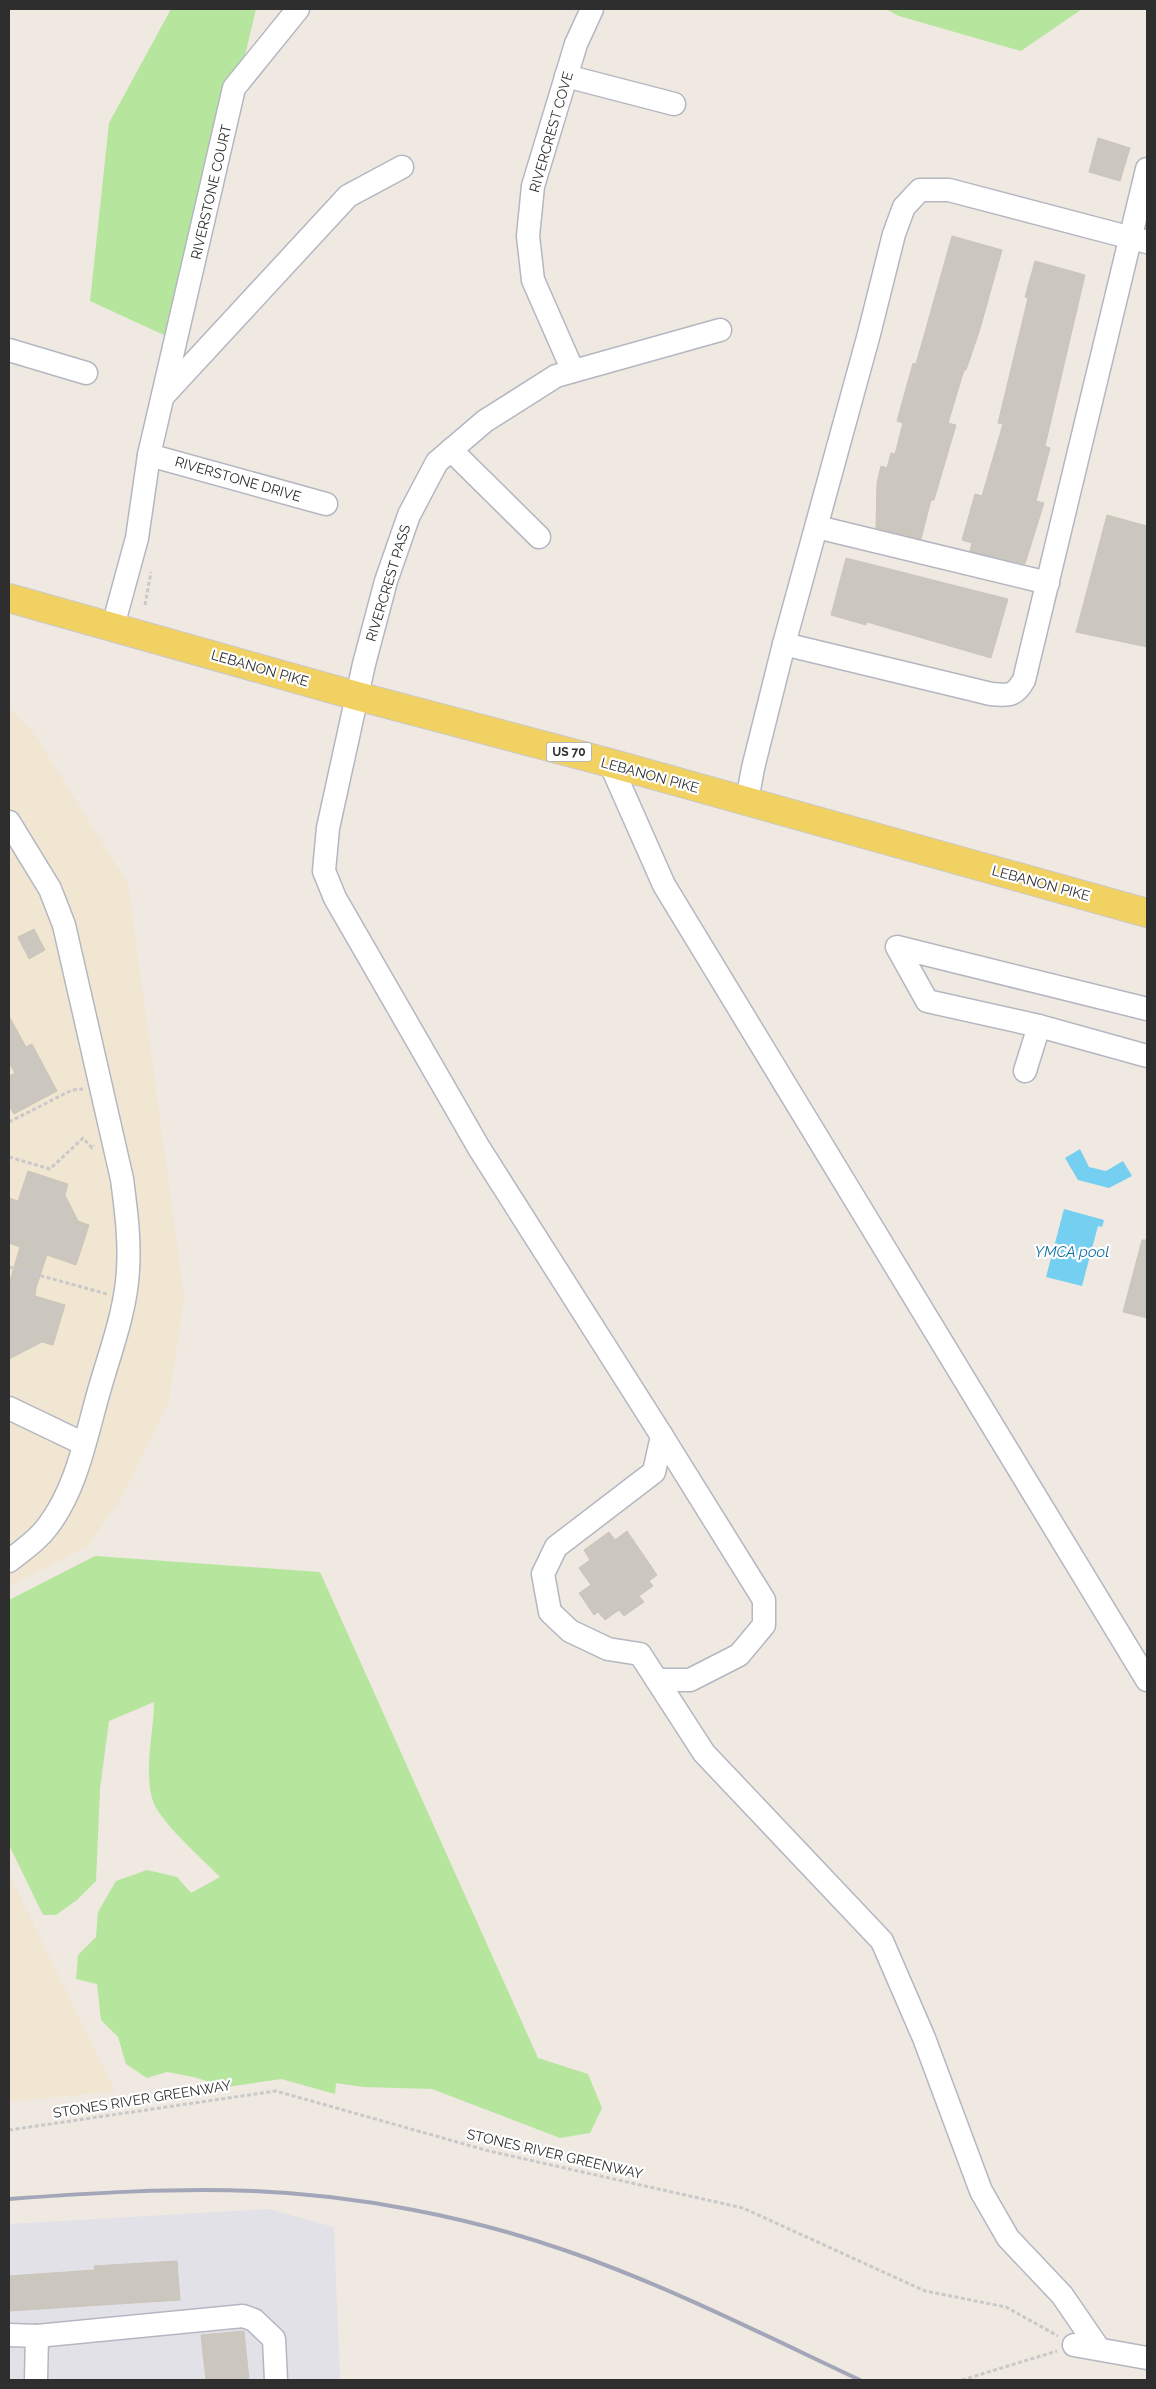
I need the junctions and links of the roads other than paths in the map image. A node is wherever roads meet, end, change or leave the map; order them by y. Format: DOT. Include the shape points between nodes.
graph roads {
  1 [pos="298,9"];
  2 [pos="592,9"];
  3 [pos="566,76"];
  4 [pos="674,104"];
  5 [pos="402,167"];
  6 [pos="1147,169"];
  7 [pos="1139,240"];
  8 [pos="720,330"];
  9 [pos="9,350"];
  10 [pos="573,371"];
  11 [pos="86,373"];
  12 [pos="164,395"];
  13 [pos="451,450"];
  14 [pos="150,455"];
  15 [pos="326,504"];
  16 [pos="817,527"];
  17 [pos="540,536"];
  18 [pos="1048,583"];
  19 [pos="9,598"];
  20 [pos="113,626"];
  21 [pos="784,644"];
  22 [pos="357,696"];
  23 [pos="610,763"];
  24 [pos="747,801"];
  25 [pos="9,822"];
  26 [pos="1147,913"];
  27 [pos="1147,1008"];
  28 [pos="1039,1026"];
  29 [pos="1147,1056"];
  30 [pos="1025,1070"];
  31 [pos="9,1408"];
  32 [pos="662,1436"];
  33 [pos="84,1444"];
  34 [pos="9,1561"];
  35 [pos="657,1680"];
  36 [pos="1147,1680"];
  37 [pos="9,2335"];
  38 [pos="37,2336"];
  39 [pos="1074,2345"];
  40 [pos="1099,2349"];
  41 [pos="1147,2358"];
  42 [pos="36,2380"];
  43 [pos="276,2380"];
  1 -- 12 [label="street, RIVERSTONE COURT" via="234,88"];
  2 -- 3 [label="street, RIVERCREST COVE"];
  3 -- 4 [label="street"];
  3 -- 10 [label="street, RIVERCREST COVE" via="533,186 528,236 532,280"];
  5 -- 12 [label="street, RIVERSTONE COURT" via="348,196"];
  6 -- 7 [label="street"];
  7 -- 16 [label="street" via="949,190 920,190 904,207 894,234"];
  7 -- 18 [label="street"];
  8 -- 10 [label="street, RIVERCREST PASS"];
  9 -- 11 [label="street"];
  10 -- 13 [label="street, RIVERCREST PASS" via="556,376 485,421"];
  12 -- 14 [label="street, RIVERSTONE COURT"];
  13 -- 17 [label="street"];
  13 -- 22 [label="street, RIVERCREST PASS" via="437,462 409,515 386,581"];
  14 -- 15 [label="street, RIVERSTONE DRIVE"];
  14 -- 20 [label="street, RIVERSTONE COURT" via="137,538"];
  16 -- 18 [label="street"];
  16 -- 21 [label="street"];
  18 -- 21 [label="street" via="1024,680 1018,691 1006,695"];
  19 -- 20 [label="main road, LEBANON PIKE / US 70"];
  20 -- 22 [label="main road, LEBANON PIKE / US 70"];
  21 -- 24 [label="street"];
  22 -- 23 [label="main road, LEBANON PIKE / US 70"];
  22 -- 32 [label="street, RIVERCREST PASS" via="328,828 324,871 335,898 479,1148"];
  23 -- 24 [label="main road, LEBANON PIKE / US 70"];
  23 -- 36 [label="street" via="664,885"];
  24 -- 26 [label="main road, LEBANON PIKE / US 70"];
  25 -- 33 [label="street" via="50,889 59,911 111,1129 128,1218 128,1271 124,1298"];
  27 -- 28 [label="street" via="897,947 927,1001"];
  28 -- 29 [label="street"];
  28 -- 30 [label="street"];
  31 -- 33 [label="street"];
  32 -- 35 [label="street, RIVERCREST PASS" via="764,1600 764,1625 739,1656 690,1680"];
  32 -- 35 [label="street" via="654,1472 556,1547 543,1574 550,1612 570,1631 608,1649 640,1654"];
  33 -- 34 [label="street" via="68,1490 48,1526"];
  35 -- 40 [label="street" via="704,1753 882,1941 924,2038 981,2191 1008,2238 1062,2295"];
  37 -- 38 [label="street"];
  38 -- 42 [label="street"];
  38 -- 43 [label="street" via="243,2316 254,2320 274,2339"];
  39 -- 40 [label="street"];
  40 -- 41 [label="street"];
}
